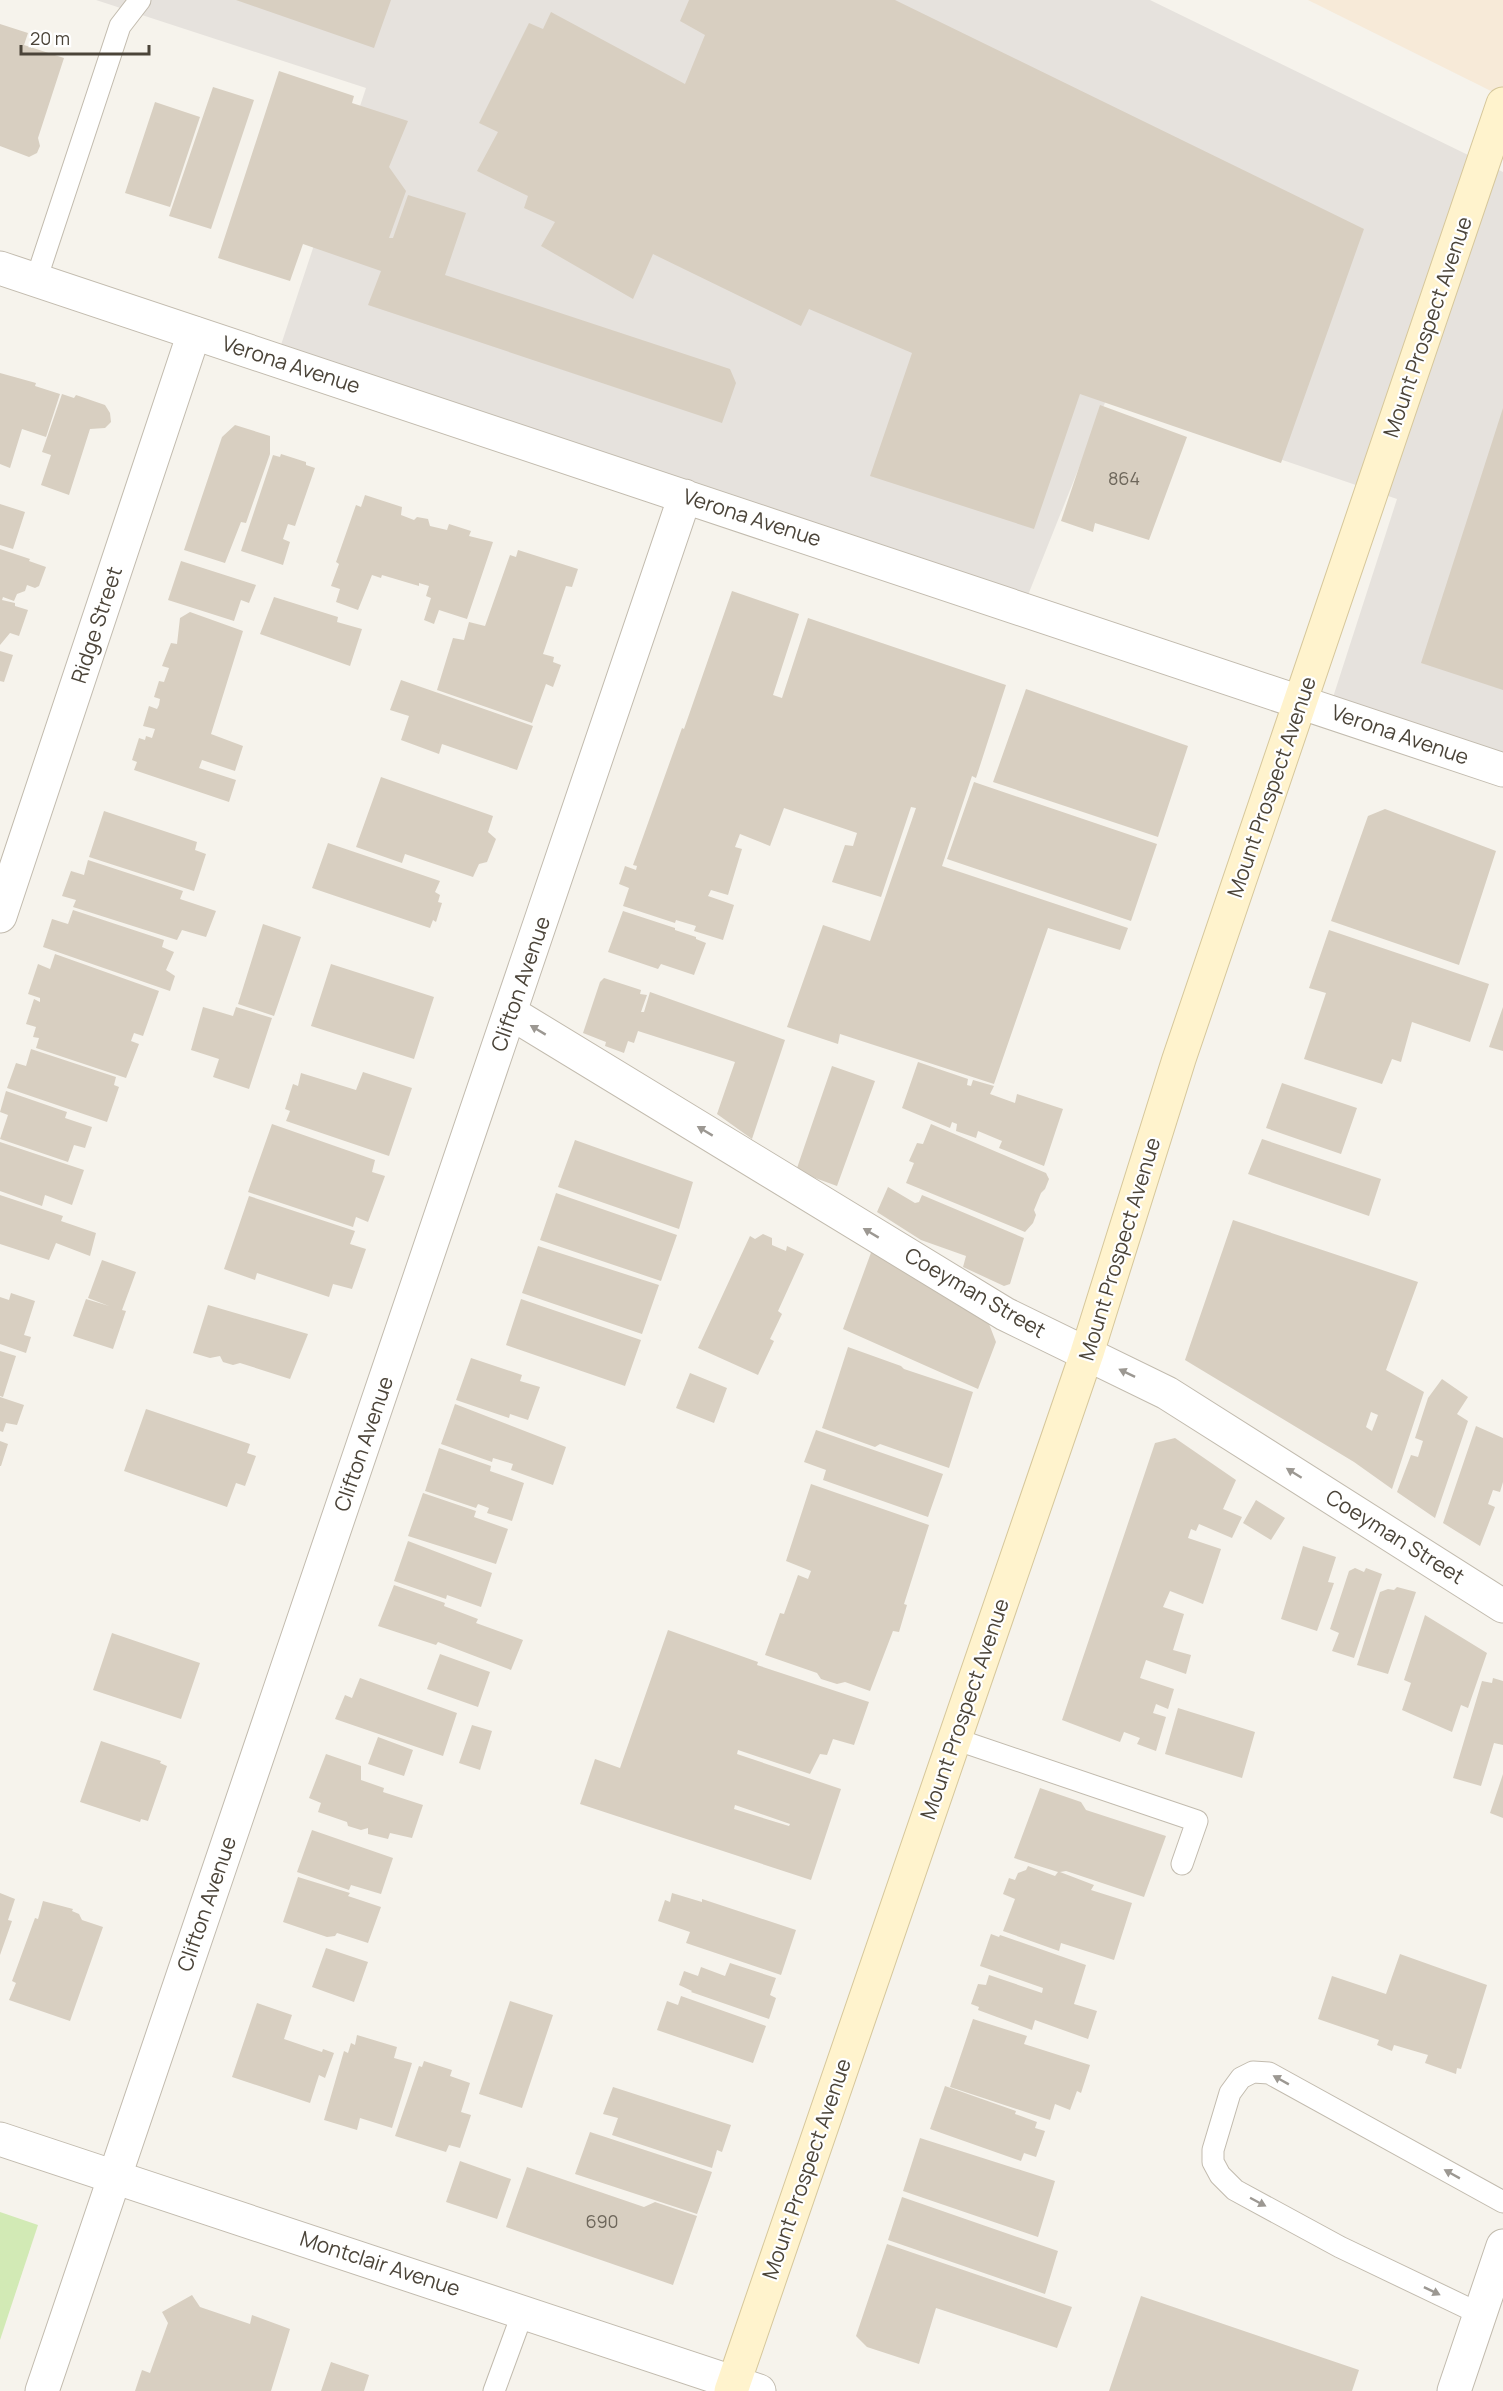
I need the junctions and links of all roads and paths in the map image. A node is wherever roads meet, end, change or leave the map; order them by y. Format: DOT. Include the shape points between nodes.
graph roads {
  1 [pos="140,0"];
  2 [pos="1503,106"];
  3 [pos="0,268"];
  4 [pos="36,280"];
  5 [pos="194,333"];
  6 [pos="685,496"];
  7 [pos="1301,702"];
  8 [pos="1503,770"];
  9 [pos="0,916"];
  10 [pos="511,1013"];
  11 [pos="1087,1353"];
  12 [pos="1503,1606"];
  13 [pos="955,1739"];
  14 [pos="1182,1864"];
  15 [pos="0,2139"];
  16 [pos="114,2176"];
  17 [pos="1503,2202"];
  18 [pos="1503,2246"];
  19 [pos="523,2312"];
  20 [pos="1480,2314"];
  21 [pos="741,2388"];
  22 [pos="42,2391"];
  23 [pos="494,2391"];
  24 [pos="1454,2391"];
  1 -- 4 [label="lane" via="120,26"];
  2 -- 7 [label="main road, Mount Prospect Avenue"];
  3 -- 4 [label="street, Verona Avenue"];
  4 -- 5 [label="street, Verona Avenue"];
  5 -- 6 [label="street, Verona Avenue"];
  5 -- 9 [label="street, Ridge Street"];
  6 -- 7 [label="street, Verona Avenue"];
  6 -- 10 [label="street, Clifton Avenue"];
  7 -- 8 [label="street, Verona Avenue"];
  7 -- 11 [label="main road, Mount Prospect Avenue" via="1179,1059"];
  11 -- 10 [label="street, Coeyman Street, one-way" via="1005,1314"];
  10 -- 16 [label="street, Clifton Avenue"];
  12 -- 11 [label="street, Coeyman Street, one-way" via="1167,1393"];
  11 -- 13 [label="main road, Mount Prospect Avenue"];
  13 -- 14 [label="lane" via="1197,1821"];
  13 -- 21 [label="main road, Mount Prospect Avenue"];
  15 -- 16 [label="street, Montclair Avenue"];
  16 -- 19 [label="street, Montclair Avenue"];
  16 -- 22 [label="street, Clifton Avenue"];
  17 -- 20 [label="lane, one-way" via="1269,2073 1253,2072 1240,2078 1230,2093 1213,2151 1213,2162 1220,2175 1235,2190 1340,2247"];
  18 -- 20 [label="street"];
  19 -- 21 [label="street, Montclair Avenue"];
  19 -- 23 [label="lane"];
  20 -- 24 [label="street"];
}
